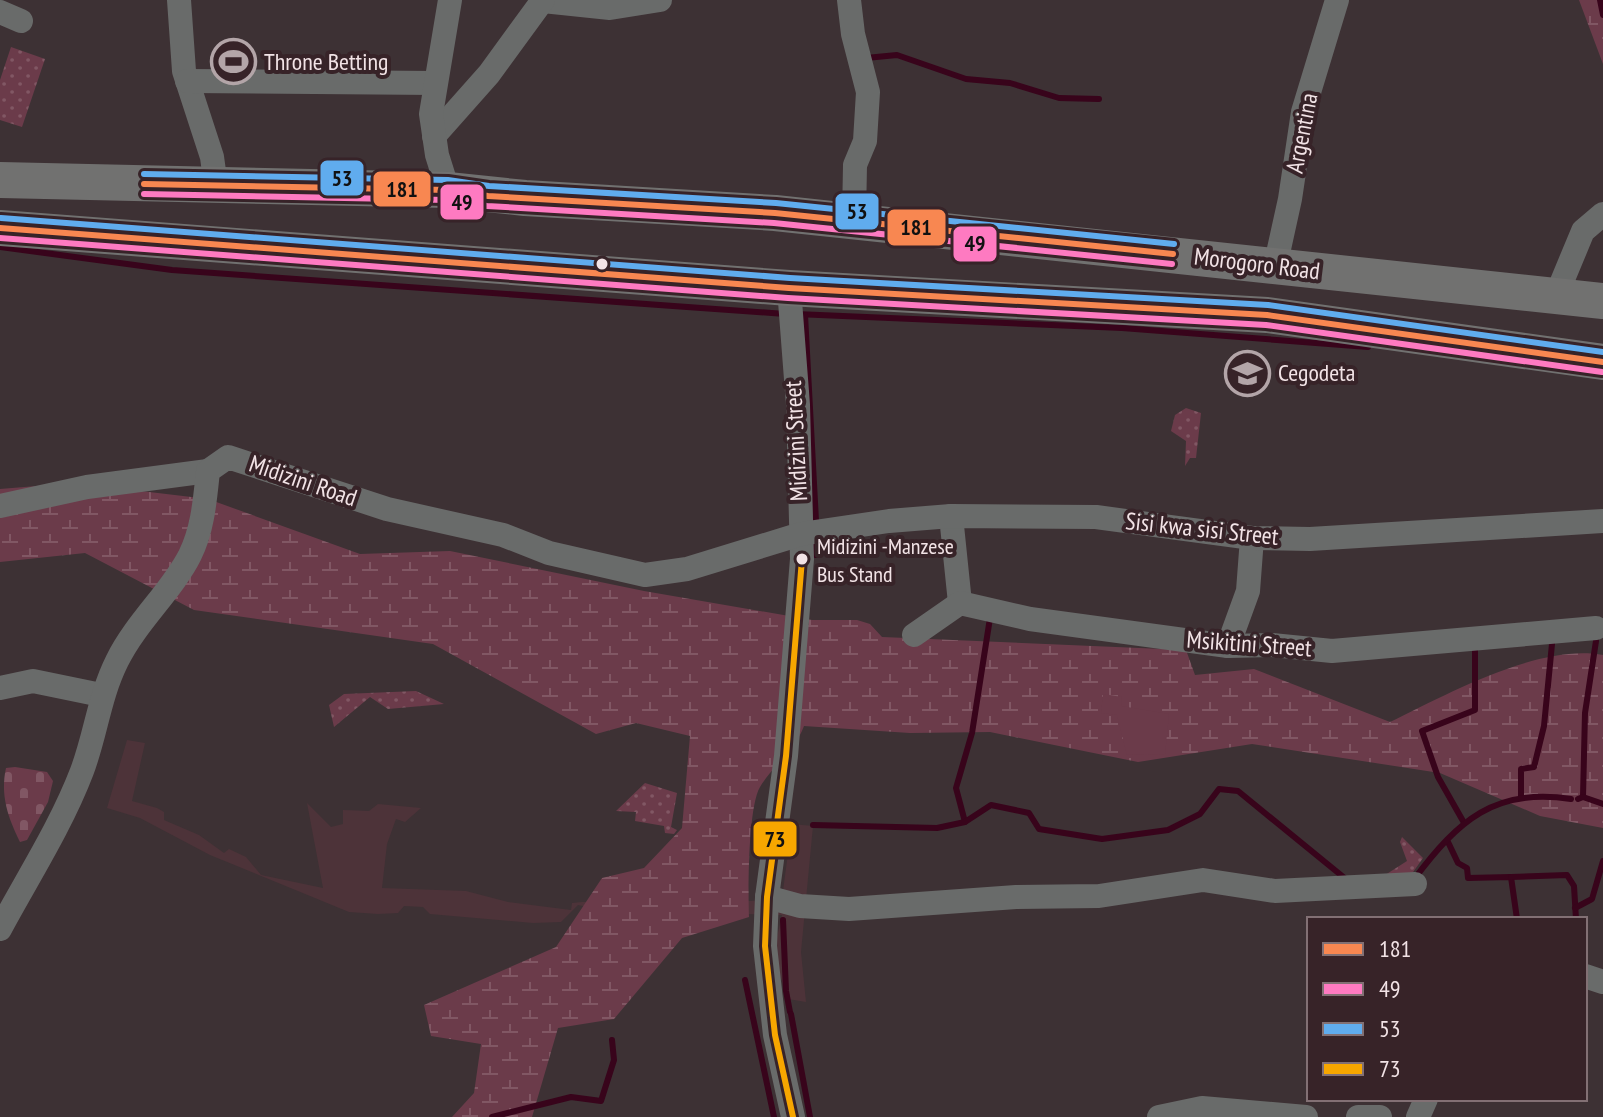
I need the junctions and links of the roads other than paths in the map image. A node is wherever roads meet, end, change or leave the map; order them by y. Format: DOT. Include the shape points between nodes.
graph roads {
  1 [pos="179,0"];
  2 [pos="450,0"];
  3 [pos="543,0"];
  4 [pos="660,0"];
  5 [pos="849,0"];
  6 [pos="1337,0"];
  7 [pos="187,81"];
  8 [pos="435,83"];
  9 [pos="434,136"];
  10 [pos="0,180"];
  11 [pos="216,186"];
  12 [pos="448,190"];
  13 [pos="1603,214"];
  14 [pos="854,219"];
  15 [pos="0,228"];
  16 [pos="1275,267"];
  17 [pos="789,288"];
  18 [pos="1556,296"];
  19 [pos="1603,301"];
  20 [pos="1603,362"];
  21 [pos="208,471"];
  22 [pos="0,506"];
  23 [pos="951,516"];
  24 [pos="1603,521"];
  25 [pos="801,534"];
  26 [pos="1252,538"];
  27 [pos="960,603"];
  28 [pos="1596,628"];
  29 [pos="914,635"];
  30 [pos="1228,646"];
  31 [pos="0,688"];
  32 [pos="101,695"];
  33 [pos="1415,884"];
  34 [pos="767,897"];
  35 [pos="0,929"];
  36 [pos="793,1117"];
  37 [pos="1159,1117"];
  38 [pos="1306,1117"];
  39 [pos="1358,1117"];
  40 [pos="1380,1117"];
  1 -- 7 [label="street"];
  2 -- 8 [label="street"];
  3 -- 4 [label="street" via="610,8"];
  3 -- 9 [label="street" via="489,74"];
  5 -- 14 [label="street" via="868,92 865,141 855,165"];
  6 -- 16 [label="street, Argentina" via="1303,112"];
  7 -- 8 [label="street"];
  7 -- 11 [label="street"];
  8 -- 9 [label="street"];
  9 -- 12 [label="street"];
  10 -- 11 [label="highway, Morogoro Road"];
  11 -- 12 [label="highway, Morogoro Road"];
  12 -- 14 [label="highway, Morogoro Road"];
  13 -- 18 [label="street" via="1583,231"];
  14 -- 16 [label="highway, Morogoro Road"];
  15 -- 17 [label="highway, Morogoro Road"];
  16 -- 18 [label="highway, Morogoro Road"];
  17 -- 20 [label="highway, Morogoro Road" via="1267,315"];
  17 -- 25 [label="street, Midizini Street"];
  18 -- 19 [label="highway, Morogoro Road"];
  21 -- 22 [label="street, Midizini Road" via="87,487"];
  21 -- 25 [label="street, Midizini Road" via="219,461 237,457 356,500 503,535 628,574 687,569"];
  21 -- 32 [label="street" via="204,512 190,555 133,633"];
  23 -- 25 [label="street, Sisi kwa sisi Street"];
  23 -- 26 [label="street, Sisi kwa sisi Street" via="1096,517"];
  23 -- 27 [label="street"];
  24 -- 26 [label="street, Sisi kwa sisi Street"];
  25 -- 34 [label="street, Midizini Street" via="786,756"];
  26 -- 30 [label="street" via="1248,591"];
  27 -- 29 [label="street"];
  27 -- 30 [label="street, Msikitini Street" via="1030,619"];
  28 -- 30 [label="street, Msikitini Street" via="1332,651"];
  31 -- 32 [label="street" via="33,681"];
  32 -- 35 [label="street" via="87,757 68,806"];
  33 -- 34 [label="street" via="1275,891 1203,880 1099,896 849,909 800,906"];
  34 -- 36 [label="street, Midizini Street" via="770,1002"];
  37 -- 38 [label="street" via="1202,1108"];
  39 -- 40 [label="street"];
}
